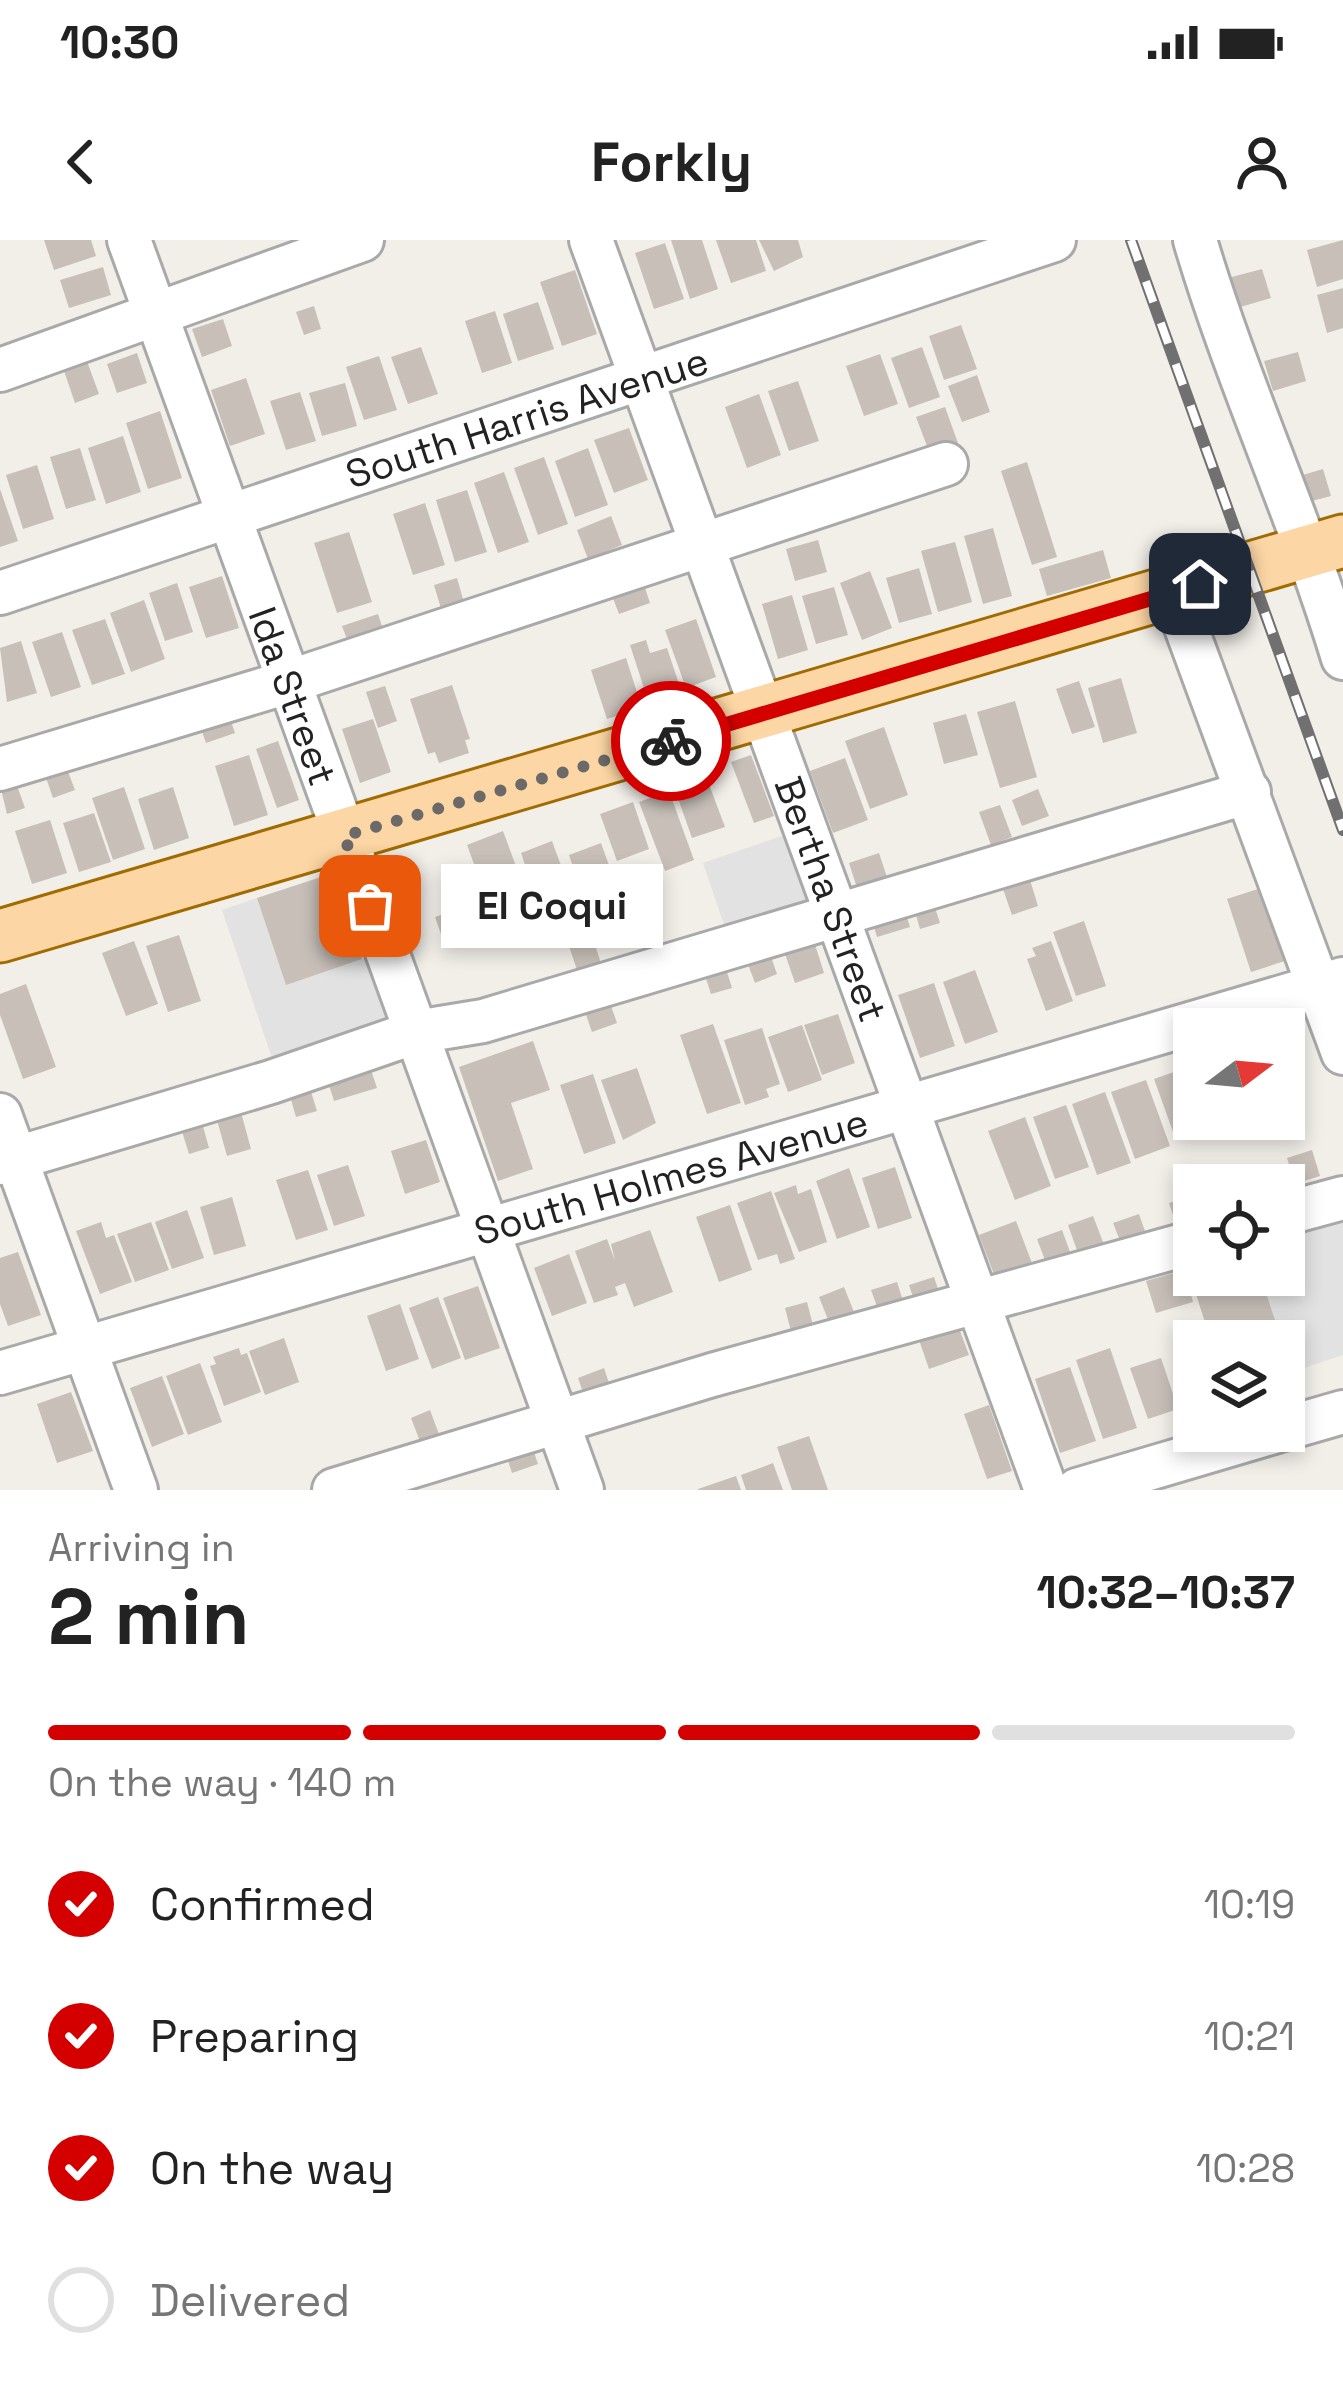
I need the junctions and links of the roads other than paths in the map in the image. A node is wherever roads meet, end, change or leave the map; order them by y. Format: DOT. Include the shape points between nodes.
graph roads {
  1 [pos="129,240"];
  2 [pos="362,240"];
  3 [pos="591,240"];
  4 [pos="1195,240"];
  5 [pos="1049,241"];
  6 [pos="155,316"];
  7 [pos="0,370"];
  8 [pos="642,379"];
  9 [pos="946,464"];
  10 [pos="228,517"];
  11 [pos="1327,545"];
  12 [pos="704,548"];
  13 [pos="1173,592"];
  14 [pos="0,593"];
  15 [pos="1343,658"];
  16 [pos="288,682"];
  17 [pos="764,714"];
  18 [pos="0,769"];
  19 [pos="1249,792"];
  20 [pos="344,836"];
  21 [pos="837,915"];
  22 [pos="0,936"];
  23 [pos="1331,983"];
  24 [pos="416,1032"];
  25 [pos="1343,1053"];
  26 [pos="906,1107"];
  27 [pos="0,1115"];
  28 [pos="8,1161"];
  29 [pos="1343,1198"];
  30 [pos="1305,1208"];
  31 [pos="489,1230"];
  32 [pos="1173,1248"];
  33 [pos="978,1303"];
  34 [pos="85,1349"];
  35 [pos="0,1373"];
  36 [pos="1343,1412"];
  37 [pos="1305,1423"];
  38 [pos="558,1424"];
  39 [pos="1206,1452"];
  40 [pos="136,1490"];
  41 [pos="334,1490"];
  42 [pos="582,1490"];
  43 [pos="1046,1490"];
  44 [pos="1077,1490"];
  1 -- 6 [label="street, Ida Street"];
  2 -- 6 [label="street"];
  3 -- 8 [label="street, Bertha Street"];
  4 -- 11 [label="street" via="1240,377"];
  5 -- 8 [label="street, South Harris Avenue"];
  6 -- 7 [label="street"];
  6 -- 10 [label="street, Ida Street"];
  8 -- 10 [label="street, South Harris Avenue"];
  8 -- 12 [label="street, Bertha Street"];
  9 -- 12 [label="street"];
  10 -- 14 [label="street, South Harris Avenue"];
  10 -- 16 [label="street, Ida Street"];
  11 -- 13 [label="main road"];
  11 -- 15 [label="street"];
  12 -- 16 [label="street"];
  12 -- 17 [label="street, Bertha Street"];
  13 -- 17 [label="main road"];
  13 -- 19 [label="street"];
  16 -- 18 [label="street"];
  16 -- 20 [label="street, Ida Street"];
  17 -- 20 [label="main road"];
  17 -- 21 [label="street, Bertha Street"];
  19 -- 21 [label="street"];
  19 -- 23 [label="street"];
  20 -- 22 [label="main road"];
  20 -- 24 [label="street, Ida Street"];
  21 -- 24 [label="street" via="483,1021"];
  21 -- 26 [label="street, Bertha Street"];
  23 -- 25 [label="street"];
  23 -- 26 [label="street, South Holmes Avenue"];
  24 -- 28 [label="street"];
  24 -- 31 [label="street, Ida Street"];
  26 -- 31 [label="street, South Holmes Avenue"];
  26 -- 33 [label="street, Bertha Street"];
  27 -- 28 [label="street"];
  28 -- 34 [label="street"];
  29 -- 30 [label="street"];
  31 -- 34 [label="street, South Holmes Avenue"];
  31 -- 38 [label="street, Ida Street"];
  32 -- 33 [label="street"];
  33 -- 38 [label="street"];
  33 -- 43 [label="street, Bertha Street"];
  34 -- 35 [label="street, South Holmes Avenue"];
  34 -- 40 [label="street"];
  36 -- 37 [label="street"];
  38 -- 41 [label="street"];
  38 -- 42 [label="street, Ida Street"];
  39 -- 44 [label="street"];
}
